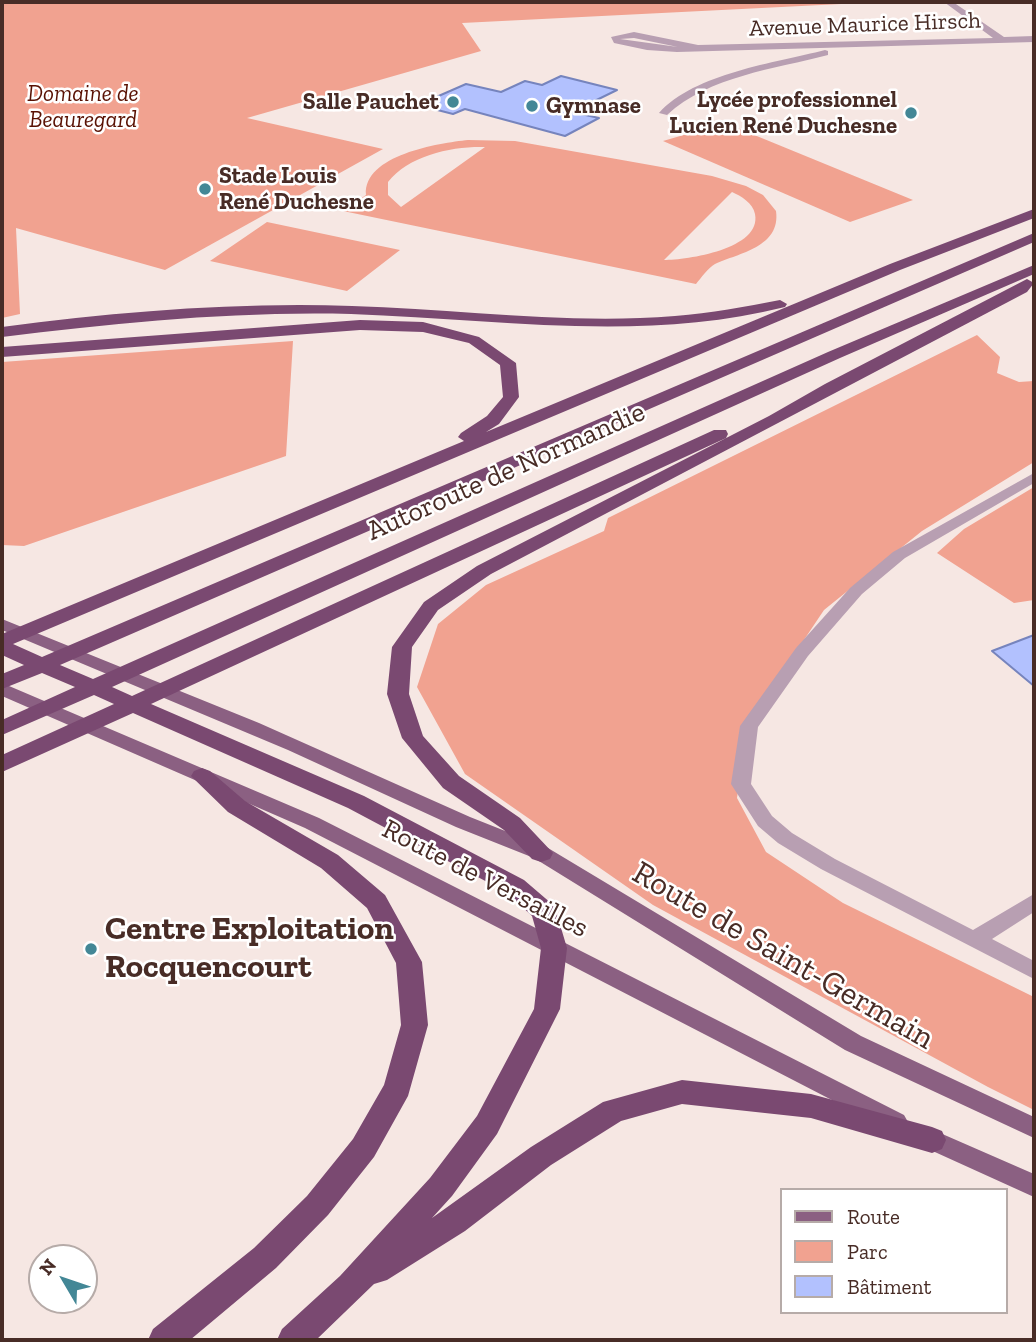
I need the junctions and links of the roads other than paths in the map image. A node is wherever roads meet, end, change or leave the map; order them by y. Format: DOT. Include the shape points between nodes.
graph roads {
  1 [pos="948,2"];
  2 [pos="1034,38"];
  3 [pos="1002,40"];
  4 [pos="831,46"];
  5 [pos="698,48"];
  6 [pos="663,113"];
  7 [pos="1034,214"];
  8 [pos="1034,237"];
  9 [pos="895,267"];
  10 [pos="1034,269"];
  11 [pos="1034,276"];
  12 [pos="2,332"];
  13 [pos="2,352"];
  14 [pos="831,387"];
  15 [pos="1034,477"];
  16 [pos="386,482"];
  17 [pos="2,624"];
  18 [pos="2,641"];
  19 [pos="2,647"];
  20 [pos="2,682"];
  21 [pos="2,689"];
  22 [pos="2,728"];
  23 [pos="2,764"];
  24 [pos="202,776"];
  25 [pos="541,853"];
  26 [pos="1034,902"];
  27 [pos="974,940"];
  28 [pos="554,948"];
  29 [pos="1034,971"];
  30 [pos="1034,1128"];
  31 [pos="932,1140"];
  32 [pos="1034,1186"];
  33 [pos="351,1286"];
  34 [pos="164,1340"];
  35 [pos="293,1340"];
  1 -- 3 [label="street"];
  2 -- 3 [label="street, Avenue Maurice Hirsch"];
  3 -- 4 [label="street, Avenue Maurice Hirsch"];
  4 -- 5 [label="street, Avenue Maurice Hirsch"];
  4 -- 6 [label="street" via="832,51 699,89"];
  5 -- 5 [label="street, Avenue Maurice Hirsch" via="634,34 615,37 654,49"];
  7 -- 9 [label="highway"];
  8 -- 20 [label="highway, Autoroute de Normandie"];
  9 -- 12 [label="highway" via="787,302 692,320 617,324 348,310 209,312"];
  9 -- 16 [label="highway"];
  10 -- 22 [label="highway, Autoroute de Normandie"];
  11 -- 14 [label="highway" via="1022,289"];
  13 -- 16 [label="highway" via="360,325 423,327 474,340 508,363 512,397 493,420"];
  14 -- 23 [label="highway" via="762,414"];
  14 -- 25 [label="highway" via="484,570 431,606 402,647 398,694 413,738 451,782 512,824"];
  15 -- 27 [label="street" via="898,555 856,591 802,652 748,726 741,784 765,821 828,864"];
  16 -- 18 [label="highway"];
  17 -- 25 [label="main road, Route de Versailles" via="247,724 498,839"];
  19 -- 28 [label="highway" via="356,802 515,886 543,911"];
  21 -- 24 [label="main road, Route de Versailles"];
  24 -- 28 [label="main road, Route de Versailles" via="312,823"];
  24 -- 34 [label="highway" via="240,808 342,869 376,901 408,957 415,991 413,1039 399,1088 348,1171 288,1236 205,1311"];
  25 -- 30 [label="main road, Route de Saint-Germain" via="853,1043"];
  26 -- 27 [label="street"];
  27 -- 29 [label="street"];
  28 -- 31 [label="main road, Route de Versailles"];
  28 -- 33 [label="highway" via="547,1009 487,1125 441,1187"];
  31 -- 32 [label="main road"];
  31 -- 33 [label="highway" via="811,1106 682,1092 613,1111"];
  33 -- 35 [label="highway"];
}
